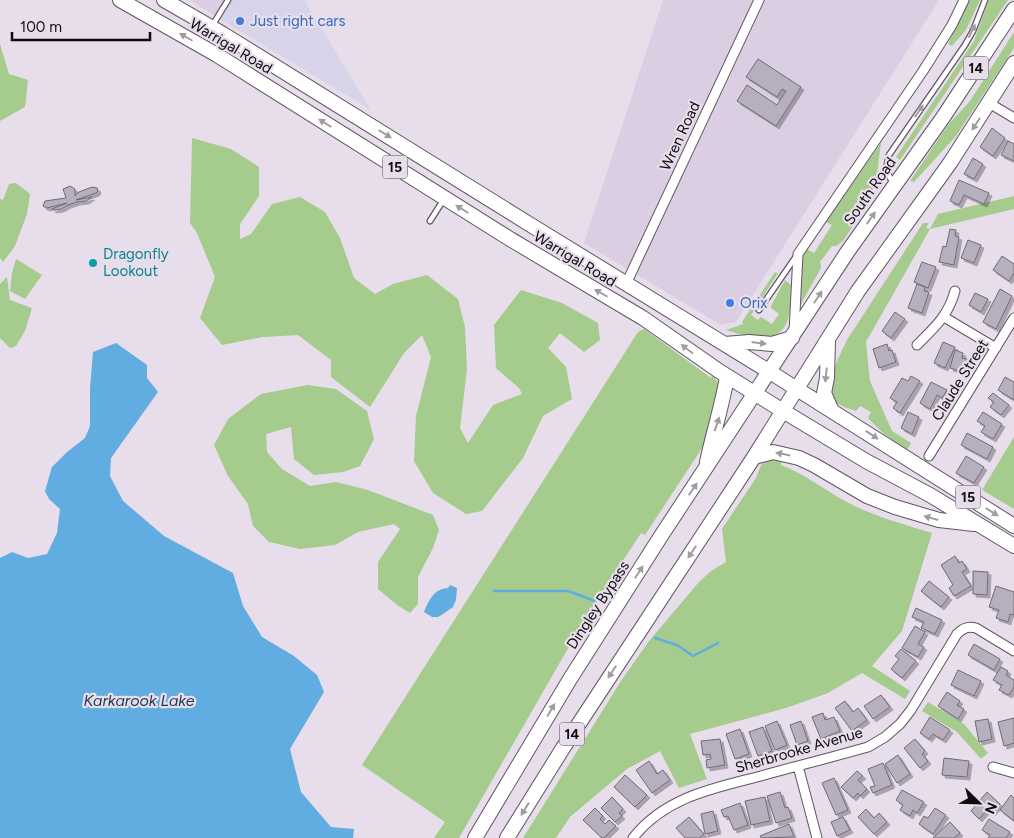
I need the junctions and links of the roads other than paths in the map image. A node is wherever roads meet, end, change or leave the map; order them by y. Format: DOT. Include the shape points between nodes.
graph roads {
  1 [pos="120,0"];
  2 [pos="164,0"];
  3 [pos="228,0"];
  4 [pos="759,0"];
  5 [pos="964,0"];
  6 [pos="985,0"];
  7 [pos="1014,9"];
  8 [pos="211,27"];
  9 [pos="1014,63"];
  10 [pos="989,103"];
  11 [pos="1014,118"];
  12 [pos="894,185"];
  13 [pos="445,198"];
  14 [pos="430,221"];
  15 [pos="798,254"];
  16 [pos="626,284"];
  17 [pos="955,291"];
  18 [pos="760,310"];
  19 [pos="944,317"];
  20 [pos="1014,318"];
  21 [pos="793,336"];
  22 [pos="828,340"];
  23 [pos="725,344"];
  24 [pos="917,345"];
  25 [pos="996,348"];
  26 [pos="770,372"];
  27 [pos="727,377"];
  28 [pos="797,388"];
  29 [pos="756,394"];
  30 [pos="831,409"];
  31 [pos="783,411"];
  32 [pos="929,456"];
  33 [pos="754,457"];
  34 [pos="706,470"];
  35 [pos="979,524"];
  36 [pos="1014,526"];
  37 [pos="1014,546"];
  38 [pos="1014,651"];
  39 [pos="798,766"];
  40 [pos="993,768"];
  41 [pos="1014,773"];
  42 [pos="475,838"];
  43 [pos="508,838"];
  44 [pos="633,838"];
  45 [pos="817,838"];
  13 -- 1 [label="highway, Warrigal Road / 15, one-way" via="227,62"];
  2 -- 8 [label="highway, Warrigal Road / 15"];
  3 -- 8 [label="lane"];
  4 -- 16 [label="street, Wren Road"];
  5 -- 15 [label="street, South Road" via="923,71"];
  12 -- 6 [label="lane, one-way" via="886,169 889,155 966,45"];
  7 -- 12 [label="highway, South Road / 14"];
  8 -- 16 [label="highway, Warrigal Road / 15, one-way"];
  9 -- 10 [label="highway, 14"];
  10 -- 11 [label="street"];
  10 -- 22 [label="highway, 14, one-way"];
  21 -- 12 [label="highway, South Road / 14, one-way"];
  13 -- 14 [label="lane"];
  27 -- 13 [label="highway, Warrigal Road / 15, one-way" via="644,318"];
  15 -- 18 [label="lane, South Road"];
  15 -- 21 [label="street"];
  16 -- 23 [label="highway, Warrigal Road / 15"];
  17 -- 19 [label="street"];
  19 -- 24 [label="street"];
  19 -- 25 [label="street"];
  20 -- 25 [label="street, Claude Street"];
  23 -- 21 [label="highway, one-way" via="772,344"];
  21 -- 26 [label="highway, South Road / 14"];
  22 -- 28 [label="highway, 14"];
  22 -- 30 [label="highway, one-way" via="824,393"];
  23 -- 26 [label="highway, Warrigal Road / 15"];
  25 -- 32 [label="street, Claude Street"];
  26 -- 28 [label="highway, Warrigal Road / 15"];
  26 -- 29 [label="highway, South Road / 14"];
  27 -- 29 [label="highway, Warrigal Road / 15"];
  34 -- 27 [label="highway, one-way"];
  28 -- 30 [label="highway, Warrigal Road / 15"];
  28 -- 31 [label="highway, 14"];
  29 -- 31 [label="highway, Warrigal Road / 15"];
  29 -- 34 [label="highway, Dingley Bypass / 14"];
  30 -- 36 [label="highway, Warrigal Road / 15, one-way"];
  31 -- 33 [label="highway, 14"];
  31 -- 35 [label="highway, Warrigal Road / 15"];
  35 -- 33 [label="highway, one-way" via="939,520 895,507 867,496 799,458 773,452"];
  33 -- 43 [label="highway, 14, one-way" via="563,748"];
  42 -- 34 [label="highway, Dingley Bypass / 14, one-way" via="574,672"];
  35 -- 37 [label="highway, Warrigal Road / 15"];
  38 -- 39 [label="street, Sherbrooke Avenue" via="976,628 963,629 911,710 894,730 868,747"];
  39 -- 44 [label="street, Sherbrooke Avenue" via="684,798 651,819"];
  39 -- 45 [label="street"];
  40 -- 41 [label="street"];
}
